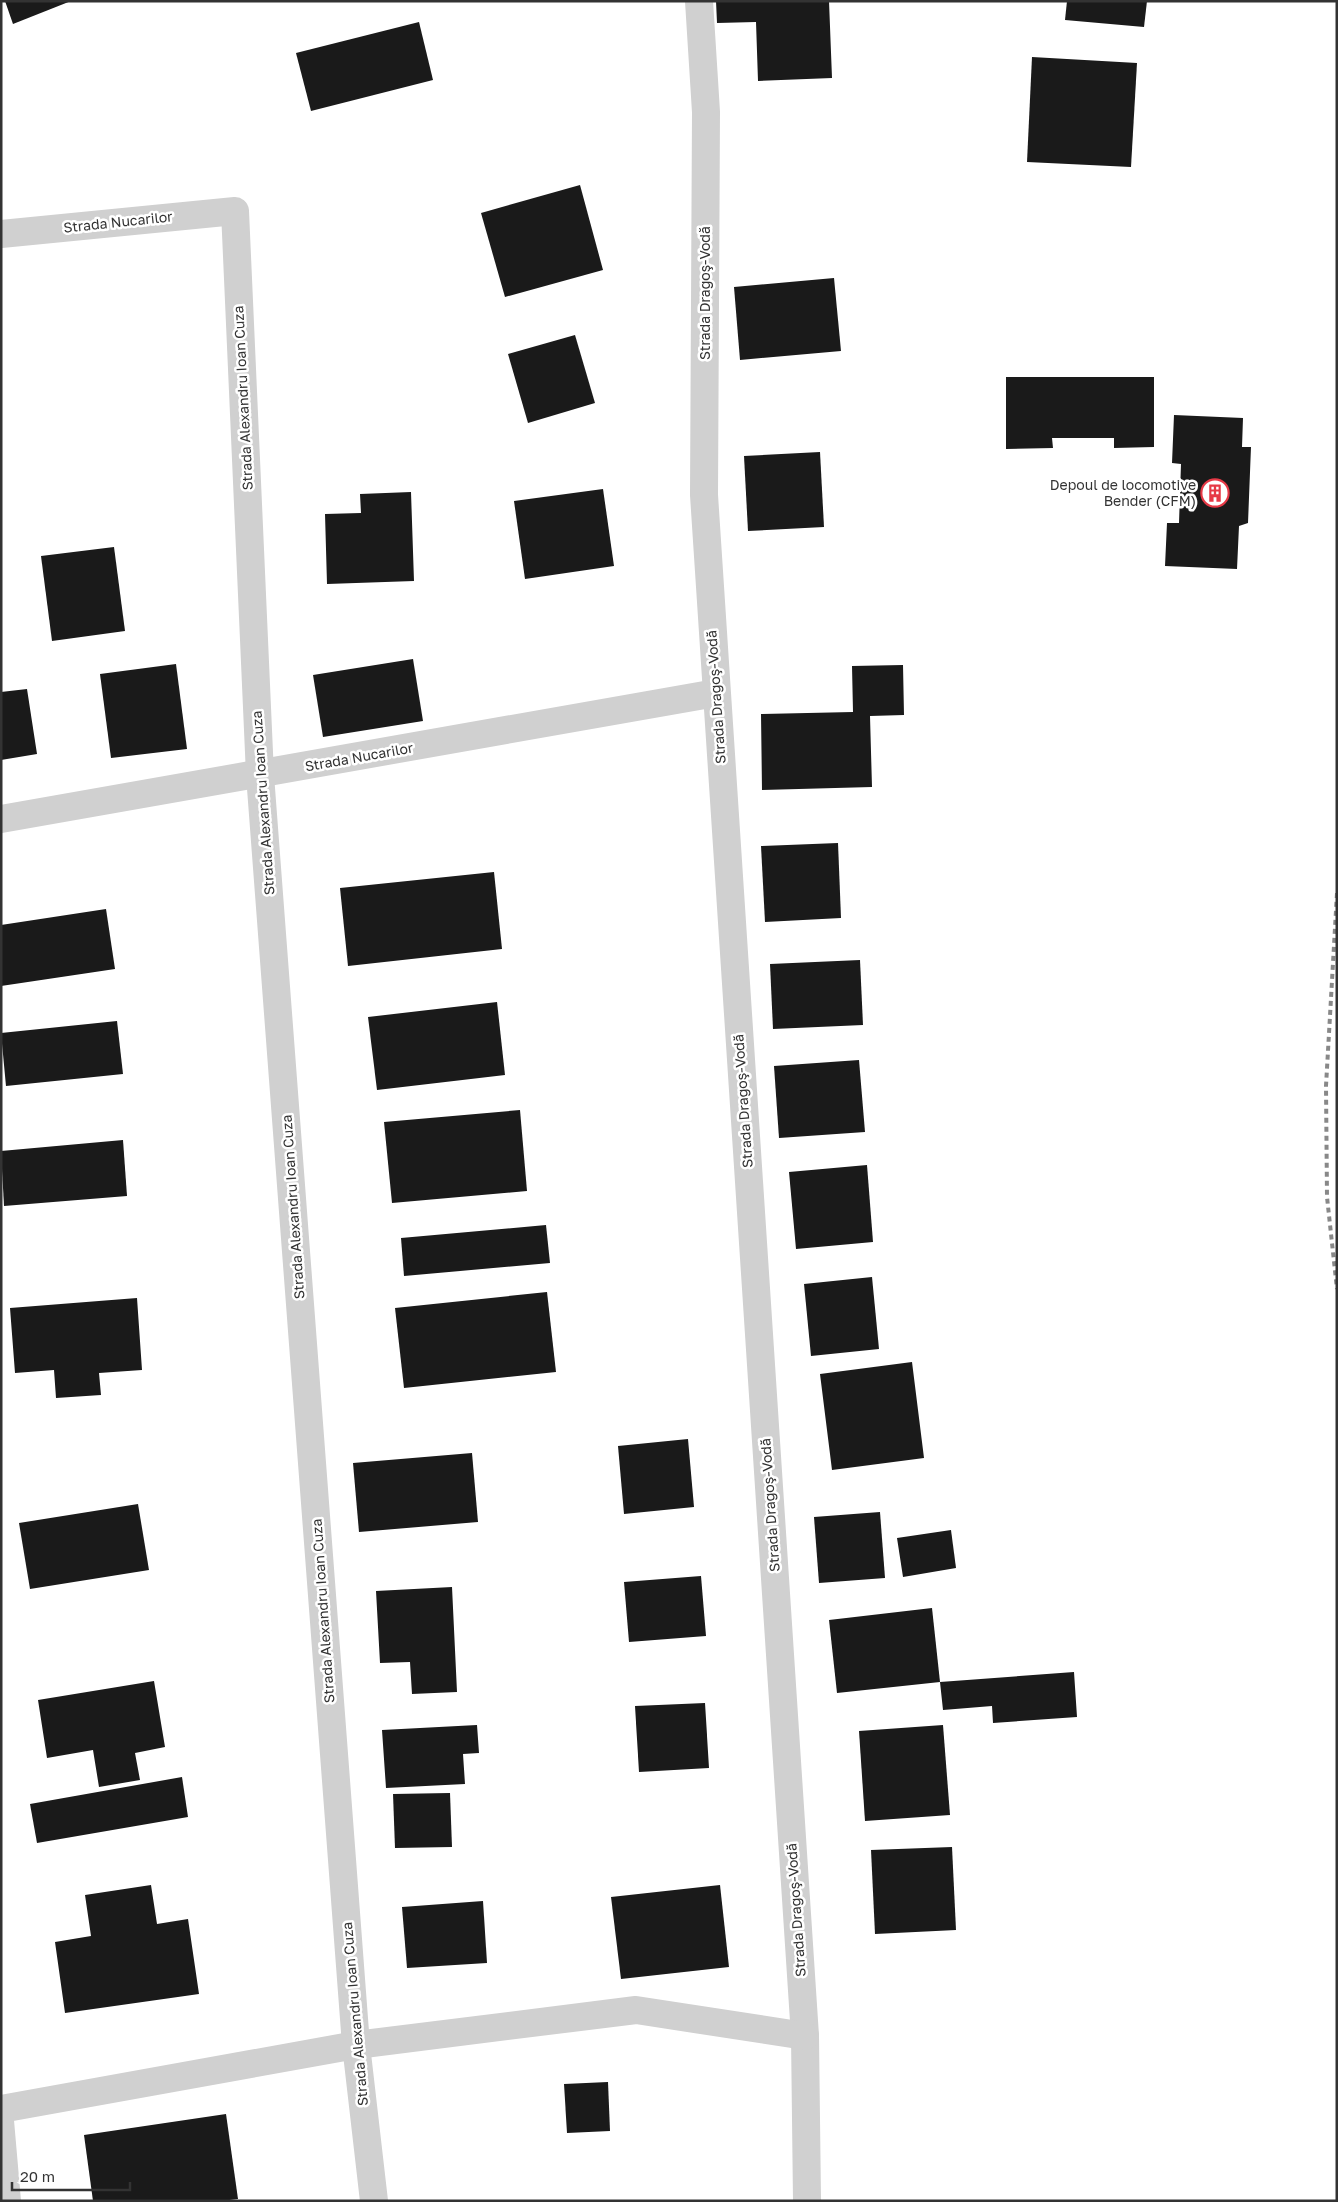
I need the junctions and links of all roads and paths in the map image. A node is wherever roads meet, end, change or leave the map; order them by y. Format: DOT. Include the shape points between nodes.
graph roads {
  1 [pos="699,1"];
  2 [pos="235,211"];
  3 [pos="1,234"];
  4 [pos="716,693"];
  5 [pos="260,775"];
  6 [pos="1,819"];
  7 [pos="805,2036"];
  8 [pos="356,2045"];
  9 [pos="2,2109"];
  10 [pos="11,2201"];
  11 [pos="374,2201"];
  12 [pos="807,2201"];
  1 -- 4 [label="street, Strada Dragoş-Vodă" via="706,112 704,495"];
  2 -- 3 [label="street, Strada Nucarilor"];
  2 -- 5 [label="street, Strada Alexandru Ioan Cuza"];
  4 -- 5 [label="street, Strada Nucarilor"];
  4 -- 7 [label="street, Strada Dragoş-Vodă"];
  5 -- 6 [label="street, Strada Nucarilor"];
  5 -- 8 [label="street, Strada Alexandru Ioan Cuza"];
  7 -- 8 [label="street" via="636,2010"];
  7 -- 12 [label="street, Strada Dragoş-Vodă"];
  8 -- 9 [label="street"];
  8 -- 11 [label="street, Strada Alexandru Ioan Cuza"];
  9 -- 10 [label="lane"];
}
